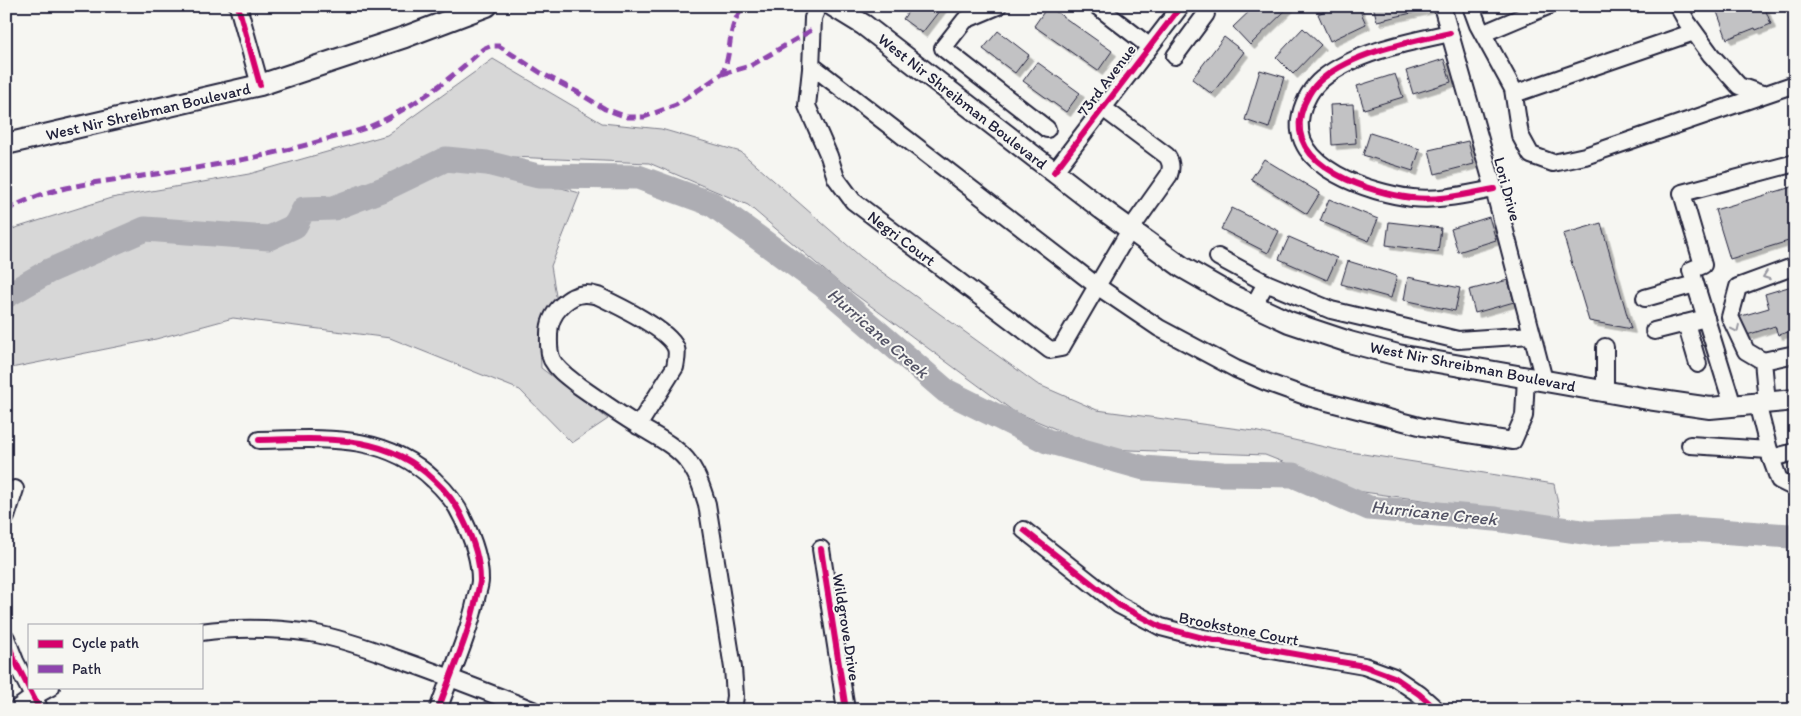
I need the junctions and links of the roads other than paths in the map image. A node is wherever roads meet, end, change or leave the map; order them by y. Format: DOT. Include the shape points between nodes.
graph roads {
  1 [pos="238,6"];
  2 [pos="487,6"];
  3 [pos="818,6"];
  4 [pos="833,6"];
  5 [pos="998,6"];
  6 [pos="1097,6"];
  7 [pos="1181,6"];
  8 [pos="1186,6"];
  9 [pos="1442,6"];
  10 [pos="1471,6"];
  11 [pos="1548,6"];
  12 [pos="1678,6"];
  13 [pos="1210,10"];
  14 [pos="1450,32"];
  15 [pos="1694,32"];
  16 [pos="1484,34"];
  17 [pos="1150,46"];
  18 [pos="1175,56"];
  19 [pos="812,65"];
  20 [pos="260,85"];
  21 [pos="1794,85"];
  22 [pos="1514,94"];
  23 [pos="1762,94"];
  24 [pos="1103,108"];
  25 [pos="1047,129"];
  26 [pos="6,144"];
  27 [pos="1795,162"];
  28 [pos="1054,172"];
  29 [pos="1494,189"];
  30 [pos="1130,230"];
  31 [pos="1218,256"];
  32 [pos="1795,266"];
  33 [pos="1266,282"];
  34 [pos="1695,284"];
  35 [pos="1097,286"];
  36 [pos="1645,298"];
  37 [pos="1254,305"];
  38 [pos="1706,318"];
  39 [pos="1686,323"];
  40 [pos="1654,332"];
  41 [pos="1532,335"];
  42 [pos="1605,347"];
  43 [pos="1795,354"];
  44 [pos="1763,361"];
  45 [pos="1698,364"];
  46 [pos="1535,379"];
  47 [pos="1605,392"];
  48 [pos="1795,400"];
  49 [pos="1762,403"];
  50 [pos="1733,406"];
  51 [pos="638,426"];
  52 [pos="259,440"];
  53 [pos="1690,445"];
  54 [pos="1795,452"];
  55 [pos="1770,454"];
  56 [pos="1795,488"];
  57 [pos="15,489"];
  58 [pos="6,517"];
  59 [pos="1024,530"];
  60 [pos="821,549"];
  61 [pos="202,632"];
  62 [pos="6,638"];
  63 [pos="450,677"];
  64 [pos="28,686"];
  65 [pos="29,688"];
  66 [pos="50,688"];
  67 [pos="37,703"];
  68 [pos="15,710"];
  69 [pos="438,710"];
  70 [pos="534,710"];
  71 [pos="733,710"];
  72 [pos="846,710"];
  73 [pos="1437,710"];
  1 -- 20 [label="street"];
  2 -- 20 [label="main road, West Nir Shreibman Boulevard"];
  3 -- 19 [label="street, Negri Court" via="813,18"];
  4 -- 28 [label="main road, West Nir Shreibman Boulevard" via="864,25"];
  5 -- 25 [label="street" via="965,20 943,48"];
  6 -- 17 [label="street"];
  7 -- 17 [label="street, 73rd Avenue"];
  8 -- 13 [label="street"];
  9 -- 14 [label="street, Lori Drive"];
  10 -- 16 [label="street"];
  11 -- 16 [label="street"];
  12 -- 15 [label="street"];
  13 -- 18 [label="street"];
  14 -- 29 [label="street, Lori Drive"];
  14 -- 29 [label="street" via="1385,49 1334,71 1309,94 1303,106 1300,131 1310,154 1321,164 1367,188 1412,198 1442,199"];
  15 -- 22 [label="street"];
  15 -- 23 [label="street" via="1739,86"];
  16 -- 22 [label="street"];
  17 -- 24 [label="street, 73rd Avenue"];
  19 -- 35 [label="street"];
  19 -- 35 [label="street, Negri Court" via="807,106 836,178 853,201 1050,350 1061,348"];
  20 -- 26 [label="main road, West Nir Shreibman Boulevard"];
  21 -- 23 [label="street"];
  22 -- 23 [label="street" via="1520,135 1531,155 1553,163 1585,156"];
  24 -- 28 [label="street, 73rd Avenue"];
  24 -- 30 [label="street, Negri Court" via="1171,161 1169,174"];
  27 -- 34 [label="street" via="1682,193 1703,265 1691,270"];
  28 -- 30 [label="main road, West Nir Shreibman Boulevard"];
  29 -- 41 [label="street, Lori Drive"];
  30 -- 35 [label="street, Negri Court"];
  30 -- 37 [label="main road, West Nir Shreibman Boulevard" via="1182,267"];
  31 -- 33 [label="street"];
  32 -- 44 [label="street, one-way" via="1738,287 1730,318 1746,351"];
  33 -- 37 [label="street"];
  33 -- 41 [label="street" via="1331,310 1458,340"];
  34 -- 36 [label="street"];
  34 -- 38 [label="street"];
  35 -- 46 [label="street, Lori Drive" via="1159,328 1266,382 1423,427 1513,441"];
  37 -- 46 [label="main road, West Nir Shreibman Boulevard" via="1289,322 1398,356"];
  38 -- 39 [label="street"];
  38 -- 50 [label="street"];
  39 -- 40 [label="street"];
  39 -- 45 [label="street"];
  41 -- 46 [label="street, Lori Drive"];
  42 -- 47 [label="street"];
  43 -- 44 [label="street"];
  44 -- 49 [label="street"];
  46 -- 47 [label="main road, West Nir Shreibman Boulevard"];
  47 -- 50 [label="main road, West Nir Shreibman Boulevard" via="1710,408"];
  48 -- 49 [label="main road, West Nir Shreibman Boulevard"];
  49 -- 50 [label="main road, West Nir Shreibman Boulevard"];
  49 -- 55 [label="street"];
  51 -- 51 [label="street" via="560,372 553,361 549,352 549,328 553,316 570,298 590,293 598,296 653,325 676,348 675,367"];
  51 -- 71 [label="street" via="686,458 702,487 732,668"];
  52 -- 63 [label="street" via="323,439 383,447 410,460 447,492 470,534 480,580 471,624"];
  53 -- 55 [label="street"];
  54 -- 55 [label="street"];
  55 -- 56 [label="street" via="1779,480"];
  57 -- 58 [label="street"];
  59 -- 73 [label="street, Brookstone Court" via="1119,605 1161,627 1202,638 1364,666 1394,677"];
  60 -- 72 [label="street, Wildgrove Drive"];
  61 -- 63 [label="street" via="266,628 312,633 356,644"];
  62 -- 64 [label="street"];
  63 -- 69 [label="street"];
  63 -- 70 [label="street"];
  65 -- 67 [label="street"];
  66 -- 67 [label="street"];
  67 -- 68 [label="street"];
}
